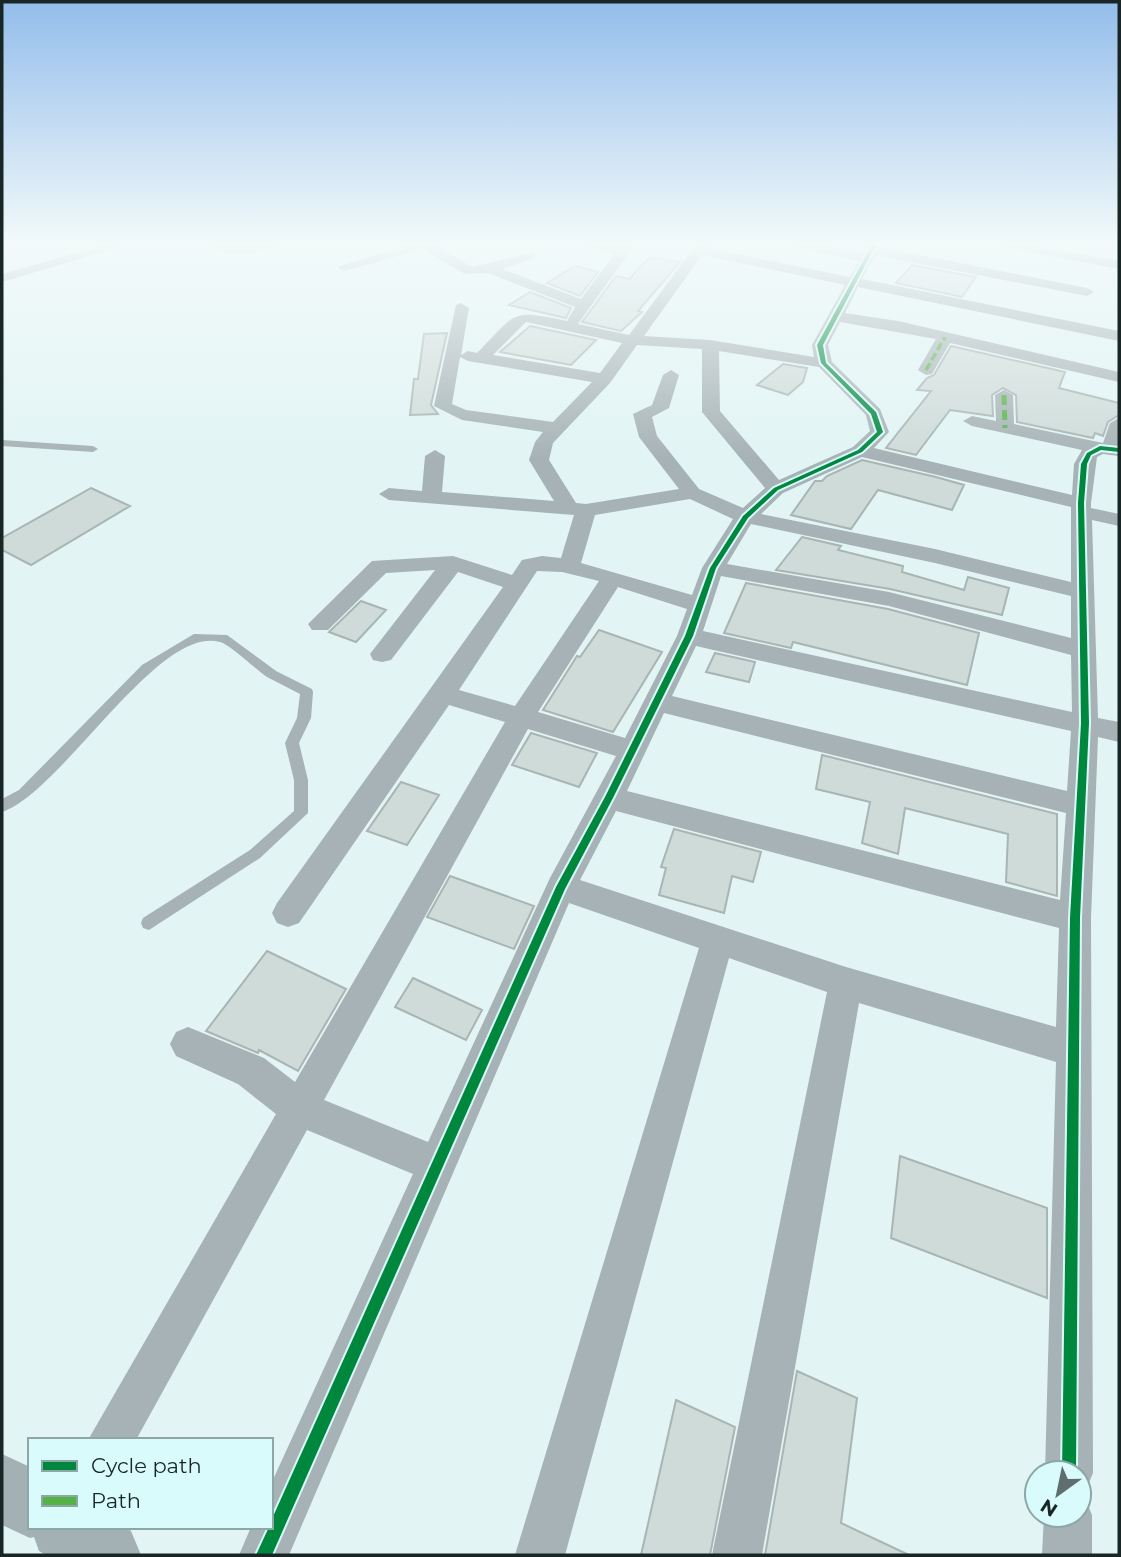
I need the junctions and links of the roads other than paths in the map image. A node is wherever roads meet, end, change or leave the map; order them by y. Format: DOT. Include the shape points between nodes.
graph roads {
  1 [pos="460,314"];
  2 [pos="579,314"];
  3 [pos="651,314"];
  4 [pos="1013,314"];
  5 [pos="834,316"];
  6 [pos="570,325"];
  7 [pos="1119,336"];
  8 [pos="945,337"];
  9 [pos="631,340"];
  10 [pos="710,345"];
  11 [pos="452,354"];
  12 [pos="481,358"];
  13 [pos="824,363"];
  14 [pos="926,370"];
  15 [pos="671,376"];
  16 [pos="1119,377"];
  17 [pos="604,379"];
  18 [pos="1004,395"];
  19 [pos="972,421"];
  20 [pos="555,428"];
  21 [pos="1005,428"];
  22 [pos="1113,442"];
  23 [pos="2,443"];
  24 [pos="93,449"];
  25 [pos="860,451"];
  26 [pos="435,456"];
  27 [pos="776,489"];
  28 [pos="692,493"];
  29 [pos="389,494"];
  30 [pos="432,498"];
  31 [pos="1081,508"];
  32 [pos="577,509"];
  33 [pos="745,517"];
  34 [pos="1119,520"];
  35 [pos="453,563"];
  36 [pos="569,567"];
  37 [pos="713,568"];
  38 [pos="612,579"];
  39 [pos="517,584"];
  40 [pos="1083,592"];
  41 [pos="694,621"];
  42 [pos="320,624"];
  43 [pos="1084,650"];
  44 [pos="382,654"];
  45 [pos="443,694"];
  46 [pos="657,702"];
  47 [pos="521,718"];
  48 [pos="1085,723"];
  49 [pos="1119,732"];
  50 [pos="632,750"];
  51 [pos="609,798"];
  52 [pos="1079,805"];
  53 [pos="2,806"];
  54 [pos="561,887"];
  55 [pos="288,913"];
  56 [pos="1075,918"];
  57 [pos="149,923"];
  58 [pos="718,940"];
  59 [pos="846,983"];
  60 [pos="188,1044"];
  61 [pos="1074,1049"];
  62 [pos="300,1109"];
  63 [pos="438,1165"];
  64 [pos="112,1438"];
  65 [pos="1069,1459"];
  66 [pos="2,1487"];
  67 [pos="28,1504"];
  68 [pos="67,1529"];
  69 [pos="1068,1529"];
  70 [pos="107,1555"];
  71 [pos="264,1555"];
  72 [pos="540,1555"];
  73 [pos="737,1555"];
  74 [pos="1068,1555"];
  1 -- 11 [label="street"];
  2 -- 6 [label="street"];
  3 -- 9 [label="street"];
  4 -- 7 [label="street"];
  5 -- 8 [label="street"];
  5 -- 13 [label="street" via="820,345"];
  6 -- 9 [label="street"];
  6 -- 12 [label="street" via="519,319"];
  8 -- 14 [label="street"];
  8 -- 16 [label="street"];
  9 -- 10 [label="street"];
  9 -- 17 [label="street"];
  10 -- 13 [label="street"];
  10 -- 27 [label="street" via="711,412"];
  11 -- 12 [label="street"];
  11 -- 20 [label="street" via="443,406 449,411"];
  12 -- 17 [label="street"];
  13 -- 25 [label="street" via="874,413 880,432"];
  15 -- 28 [label="street" via="660,408 642,414 648,437"];
  17 -- 20 [label="street"];
  18 -- 21 [label="street"];
  19 -- 21 [label="street"];
  20 -- 32 [label="street" via="544,442 539,460"];
  21 -- 22 [label="street"];
  22 -- 31 [label="street" via="1089,454 1084,464"];
  23 -- 24 [label="lane"];
  25 -- 27 [label="street"];
  25 -- 31 [label="street"];
  26 -- 30 [label="street"];
  27 -- 33 [label="street"];
  28 -- 32 [label="street"];
  28 -- 33 [label="street"];
  29 -- 30 [label="street"];
  30 -- 32 [label="street"];
  31 -- 34 [label="street"];
  31 -- 40 [label="street"];
  32 -- 36 [label="street"];
  33 -- 37 [label="street"];
  33 -- 40 [label="street"];
  35 -- 39 [label="street"];
  35 -- 42 [label="street" via="380,566"];
  35 -- 44 [label="street"];
  36 -- 38 [label="street"];
  36 -- 39 [label="street" via="535,562"];
  37 -- 41 [label="street"];
  37 -- 43 [label="street" via="889,599"];
  38 -- 41 [label="street"];
  38 -- 47 [label="street"];
  39 -- 45 [label="street"];
  40 -- 43 [label="street"];
  41 -- 46 [label="street"];
  41 -- 48 [label="street"];
  43 -- 48 [label="street"];
  45 -- 47 [label="street"];
  45 -- 55 [label="street"];
  46 -- 50 [label="street"];
  46 -- 52 [label="street"];
  47 -- 50 [label="street"];
  47 -- 62 [label="street"];
  48 -- 49 [label="street"];
  48 -- 52 [label="street"];
  50 -- 51 [label="street"];
  51 -- 54 [label="street"];
  51 -- 56 [label="street"];
  52 -- 56 [label="street"];
  53 -- 57 [label="lane" via="24,794 146,668 194,638 222,638 272,674 307,692 304,718 292,743 301,780 301,813 255,854"];
  54 -- 58 [label="street"];
  54 -- 63 [label="street"];
  56 -- 61 [label="street"];
  58 -- 59 [label="street"];
  58 -- 72 [label="street"];
  59 -- 61 [label="street"];
  59 -- 73 [label="street"];
  60 -- 62 [label="street" via="251,1071"];
  61 -- 65 [label="street"];
  62 -- 63 [label="street"];
  62 -- 64 [label="street"];
  63 -- 71 [label="street"];
  66 -- 67 [label="main road"];
  68 -- 70 [label="main road"];
  69 -- 74 [label="street"];
}
